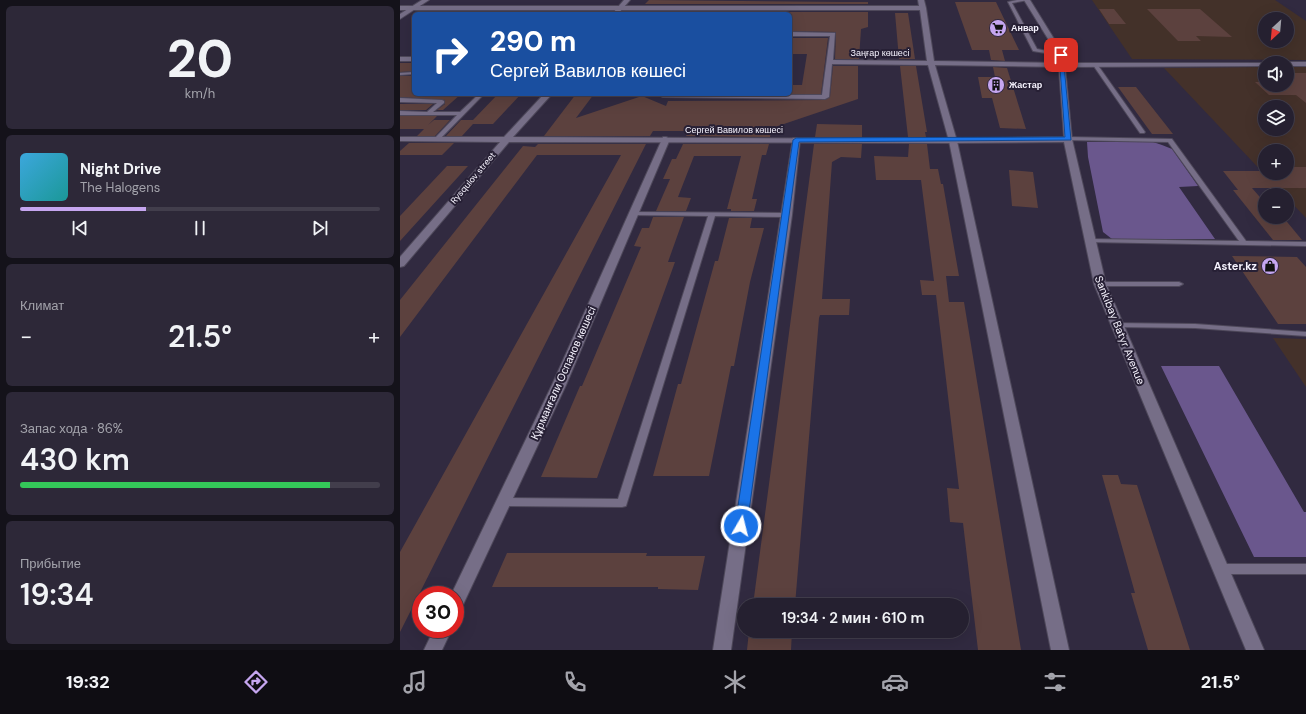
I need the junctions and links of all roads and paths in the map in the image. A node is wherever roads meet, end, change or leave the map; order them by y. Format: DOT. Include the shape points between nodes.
graph roads {
  1 [pos="426,0"];
  2 [pos="627,0"];
  3 [pos="1026,0"];
  4 [pos="922,4"];
  5 [pos="400,8"];
  6 [pos="414,8"];
  7 [pos="620,8"];
  8 [pos="617,12"];
  9 [pos="400,17"];
  10 [pos="792,34"];
  11 [pos="400,59"];
  12 [pos="412,59"];
  13 [pos="1062,60"];
  14 [pos="829,62"];
  15 [pos="931,63"];
  16 [pos="1258,64"];
  17 [pos="1294,64"];
  18 [pos="1306,64"];
  19 [pos="1095,65"];
  20 [pos="400,74"];
  21 [pos="412,74"];
  22 [pos="480,96"];
  23 [pos="546,96"];
  24 [pos="744,96"];
  25 [pos="400,100"];
  26 [pos="400,113"];
  27 [pos="429,113"];
  28 [pos="461,114"];
  29 [pos="1142,132"];
  30 [pos="400,139"];
  31 [pos="437,139"];
  32 [pos="506,139"];
  33 [pos="666,139"];
  34 [pos="1068,139"];
  35 [pos="796,140"];
  36 [pos="954,141"];
  37 [pos="632,214"];
  38 [pos="712,214"];
  39 [pos="787,215"];
  40 [pos="1090,241"];
  41 [pos="1244,243"];
  42 [pos="1306,244"];
  43 [pos="400,264"];
  44 [pos="1100,284"];
  45 [pos="1179,284"];
  46 [pos="1116,325"];
  47 [pos="1306,334"];
  48 [pos="504,502"];
  49 [pos="1221,569"];
  50 [pos="1306,569"];
  51 [pos="464,586"];
  52 [pos="439,638"];
  53 [pos="433,650"];
  54 [pos="722,650"];
  55 [pos="1060,650"];
  56 [pos="1255,650"];
  1 -- 6 [label="street"];
  2 -- 7 [label="street"];
  3 -- 13 [label="street, Sankibay Batyr Avenue"];
  3 -- 13 [label="lane" via="1010,2 1035,50"];
  4 -- 7 [label="street"];
  4 -- 15 [label="street"];
  5 -- 6 [label="street"];
  6 -- 7 [label="street"];
  6 -- 9 [label="street"];
  7 -- 8 [label="street"];
  10 -- 14 [label="street" via="833,34"];
  11 -- 12 [label="street"];
  13 -- 15 [label="street, Заңғар көшесі"];
  13 -- 19 [label="street, Заңғар көшесі"];
  13 -- 34 [label="street, Sankibay Batyr Avenue"];
  14 -- 15 [label="street, Заңғар көшесі"];
  14 -- 24 [label="street" via="825,97"];
  15 -- 36 [label="street"];
  16 -- 19 [label="street, Заңғар көшесі"];
  17 -- 18 [label="street"];
  19 -- 29 [label="lane"];
  20 -- 21 [label="lane"];
  22 -- 28 [label="lane"];
  23 -- 32 [label="street, Rysqulov street"];
  25 -- 27 [label="lane" via="442,102"];
  26 -- 27 [label="lane"];
  27 -- 28 [label="lane"];
  28 -- 31 [label="lane"];
  30 -- 31 [label="street, Сергей Вавилов көшесі"];
  31 -- 32 [label="street, Сергей Вавилов көшесі"];
  32 -- 33 [label="street, Сергей Вавилов көшесі"];
  32 -- 43 [label="street, Rysqulov street"];
  33 -- 35 [label="street, Сергей Вавилов көшесі"];
  33 -- 37 [label="street, Құрманғали Оспанов көшесі"];
  34 -- 36 [label="street, Сергей Вавилов көшесі"];
  34 -- 40 [label="street, Sankibay Batyr Avenue"];
  34 -- 41 [label="lane" via="1170,140"];
  35 -- 36 [label="street, Сергей Вавилов көшесі"];
  35 -- 39 [label="street"];
  36 -- 55 [label="street"];
  37 -- 38 [label="lane"];
  37 -- 48 [label="street, Құрманғали Оспанов көшесі" via="559,385"];
  38 -- 39 [label="lane"];
  38 -- 48 [label="lane" via="622,503"];
  39 -- 54 [label="street"];
  40 -- 41 [label="lane"];
  40 -- 44 [label="street, Sankibay Batyr Avenue"];
  41 -- 42 [label="lane"];
  44 -- 45 [label="lane"];
  44 -- 46 [label="street, Sankibay Batyr Avenue"];
  46 -- 47 [label="lane" via="1195,326"];
  46 -- 49 [label="street, Sankibay Batyr Avenue"];
  48 -- 51 [label="street, Құрманғали Оспанов көшесі"];
  49 -- 50 [label="lane"];
  49 -- 56 [label="street, Sankibay Batyr Avenue"];
  52 -- 53 [label="street"];
}
